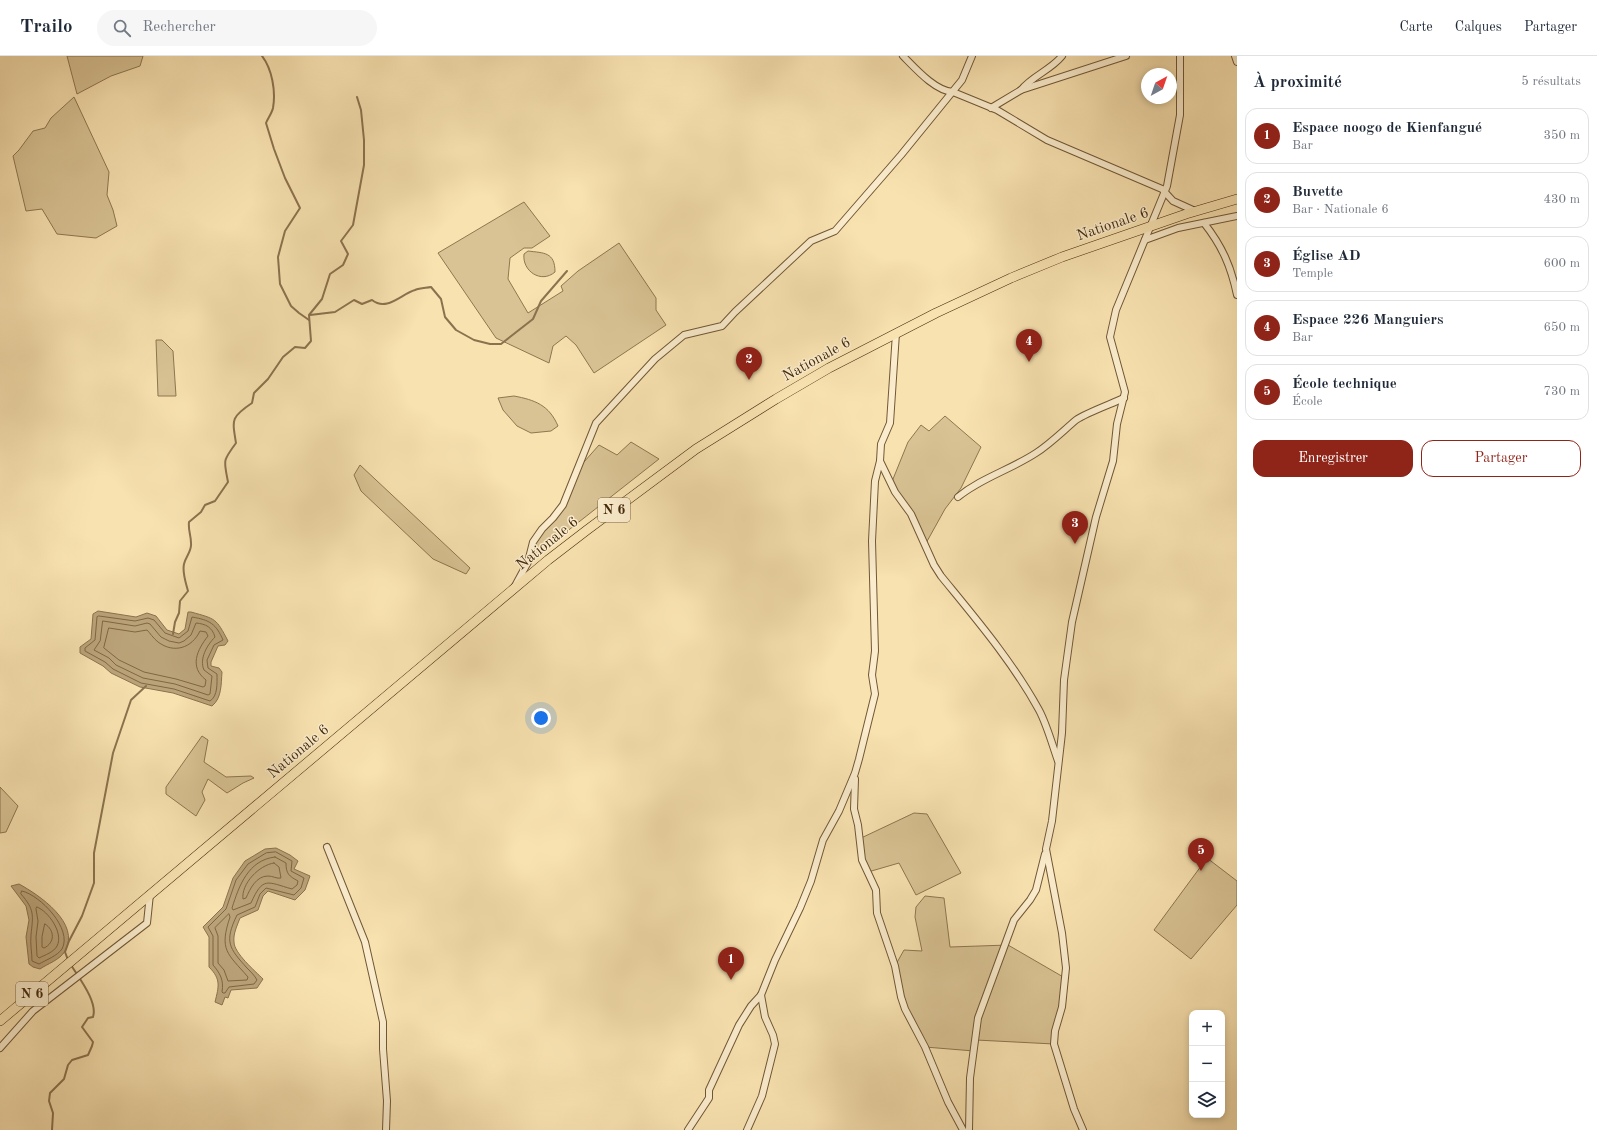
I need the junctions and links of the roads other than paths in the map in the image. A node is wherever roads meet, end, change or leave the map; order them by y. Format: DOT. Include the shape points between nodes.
graph roads {
  1 [pos="903,56"];
  2 [pos="972,56"];
  3 [pos="1062,56"];
  4 [pos="1126,56"];
  5 [pos="1180,56"];
  6 [pos="1186,56"];
  7 [pos="1235,56"];
  8 [pos="1237,62"];
  9 [pos="1179,65"];
  10 [pos="1021,90"];
  11 [pos="953,92"];
  12 [pos="991,108"];
  13 [pos="1165,191"];
  14 [pos="1237,199"];
  15 [pos="1195,211"];
  16 [pos="1237,216"];
  17 [pos="1204,223"];
  18 [pos="1151,226"];
  19 [pos="1145,240"];
  20 [pos="1237,295"];
  21 [pos="896,333"];
  22 [pos="1124,398"];
  23 [pos="880,461"];
  24 [pos="958,497"];
  25 [pos="512,592"];
  26 [pos="1059,762"];
  27 [pos="855,773"];
  28 [pos="327,847"];
  29 [pos="1046,849"];
  30 [pos="150,894"];
  31 [pos="761,995"];
  32 [pos="0,1020"];
  33 [pos="0,1048"];
  34 [pos="386,1130"];
  35 [pos="688,1130"];
  36 [pos="747,1130"];
  37 [pos="963,1130"];
  38 [pos="969,1130"];
  39 [pos="1083,1130"];
  1 -- 11 [label="street" via="928,80 946,92"];
  2 -- 11 [label="street" via="962,80"];
  3 -- 10 [label="street"];
  4 -- 10 [label="street"];
  5 -- 9 [label="street"];
  6 -- 9 [label="street"];
  7 -- 8 [label="street"];
  9 -- 13 [label="street" via="1180,115"];
  10 -- 12 [label="street"];
  11 -- 12 [label="street"];
  11 -- 25 [label="street" via="835,231 811,241 722,326 684,335 655,359 596,423 563,505 533,542 528,562"];
  12 -- 13 [label="street" via="1069,151 1108,165"];
  13 -- 15 [label="street" via="1172,201"];
  13 -- 18 [label="street"];
  14 -- 15 [label="main road, Nationale 6 / N 6"];
  15 -- 18 [label="main road, Nationale 6 / N 6"];
  16 -- 17 [label="street"];
  17 -- 19 [label="street" via="1178,228"];
  17 -- 20 [label="street" via="1229,264"];
  18 -- 19 [label="street"];
  18 -- 21 [label="main road, Nationale 6 / N 6" via="1010,278"];
  19 -- 22 [label="street" via="1116,310 1110,337 1123,383"];
  21 -- 23 [label="street" via="890,423 881,444"];
  21 -- 25 [label="main road, Nationale 6 / N 6" via="802,383 696,450 587,530"];
  22 -- 24 [label="street" via="1077,419 1036,453 1008,470 978,482"];
  22 -- 26 [label="street" via="1117,424 1113,461 1096,517 1072,622 1064,680"];
  23 -- 26 [label="street" via="895,492 911,514 941,576 1021,678 1040,711"];
  23 -- 27 [label="street" via="875,481 872,541 875,651 872,675 875,694"];
  25 -- 30 [label="main road, Nationale 6 / N 6"];
  26 -- 29 [label="street"];
  27 -- 31 [label="street" via="823,840 800,908"];
  27 -- 37 [label="street" via="854,809 862,860 876,890 877,914 895,966 901,997"];
  28 -- 34 [label="street" via="365,942 384,1022"];
  29 -- 38 [label="street" via="1036,890 1014,920 978,1018 970,1078"];
  29 -- 39 [label="street" via="1066,968 1062,1007 1054,1044"];
  30 -- 32 [label="main road, Nationale 6 / N 6"];
  30 -- 33 [label="street" via="147,923 33,1011"];
  31 -- 35 [label="street" via="739,1025 709,1090 709,1098"];
  31 -- 36 [label="street" via="765,1017 775,1044 762,1096"];
}
